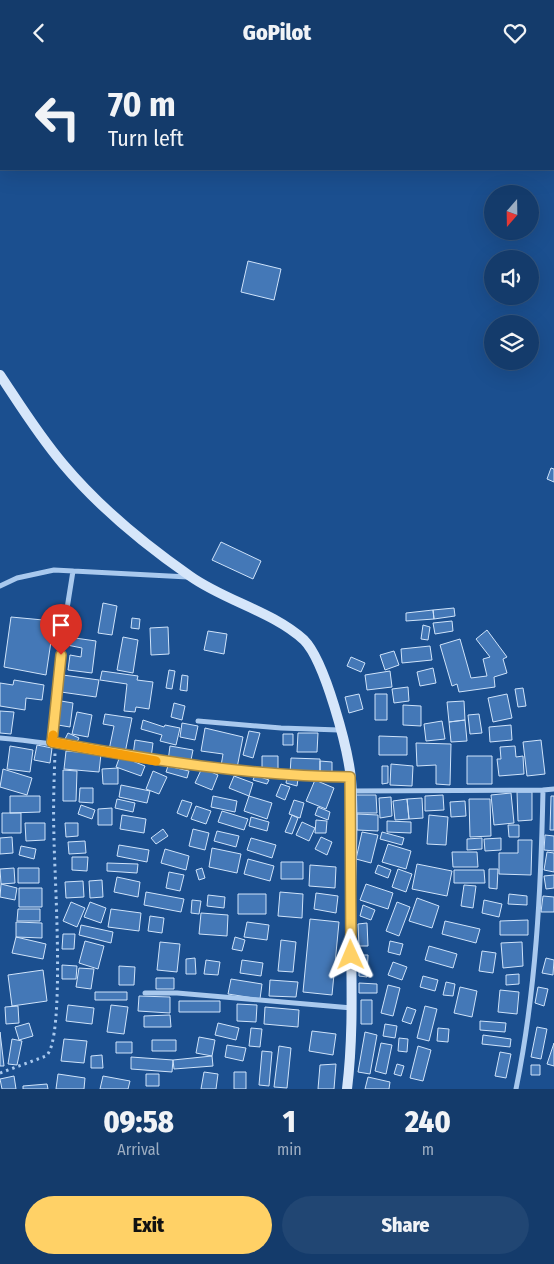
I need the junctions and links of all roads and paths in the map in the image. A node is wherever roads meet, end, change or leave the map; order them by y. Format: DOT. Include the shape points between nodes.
graph roads {
  1 [pos="446,65"];
  2 [pos="470,65"];
  3 [pos="0,375"];
  4 [pos="73,571"];
  5 [pos="191,577"];
  6 [pos="0,586"];
  7 [pos="198,721"];
  8 [pos="339,730"];
  9 [pos="0,738"];
  10 [pos="54,743"];
  11 [pos="350,777"];
  12 [pos="554,789"];
  13 [pos="542,790"];
  14 [pos="351,791"];
  15 [pos="145,993"];
  16 [pos="352,1008"];
  17 [pos="0,1073"];
  18 [pos="347,1089"];
  19 [pos="516,1089"];
  1 -- 2 [label="path"];
  3 -- 5 [label="street" via="36,431 64,465 113,516"];
  4 -- 5 [label="street"];
  4 -- 6 [label="street" via="36,573"];
  4 -- 10 [label="street" via="62,640"];
  5 -- 8 [label="street" via="287,627 305,641 320,665"];
  7 -- 8 [label="street"];
  8 -- 11 [label="street"];
  9 -- 10 [label="street"];
  10 -- 11 [label="street" via="185,765 309,777"];
  10 -- 17 [label="path" via="57,984 54,1039 46,1056"];
  11 -- 14 [label="street"];
  12 -- 13 [label="street"];
  13 -- 14 [label="street"];
  13 -- 19 [label="street" via="540,875 530,1012"];
  14 -- 16 [label="street"];
  15 -- 16 [label="street"];
  16 -- 18 [label="street" via="352,1052"];
}
